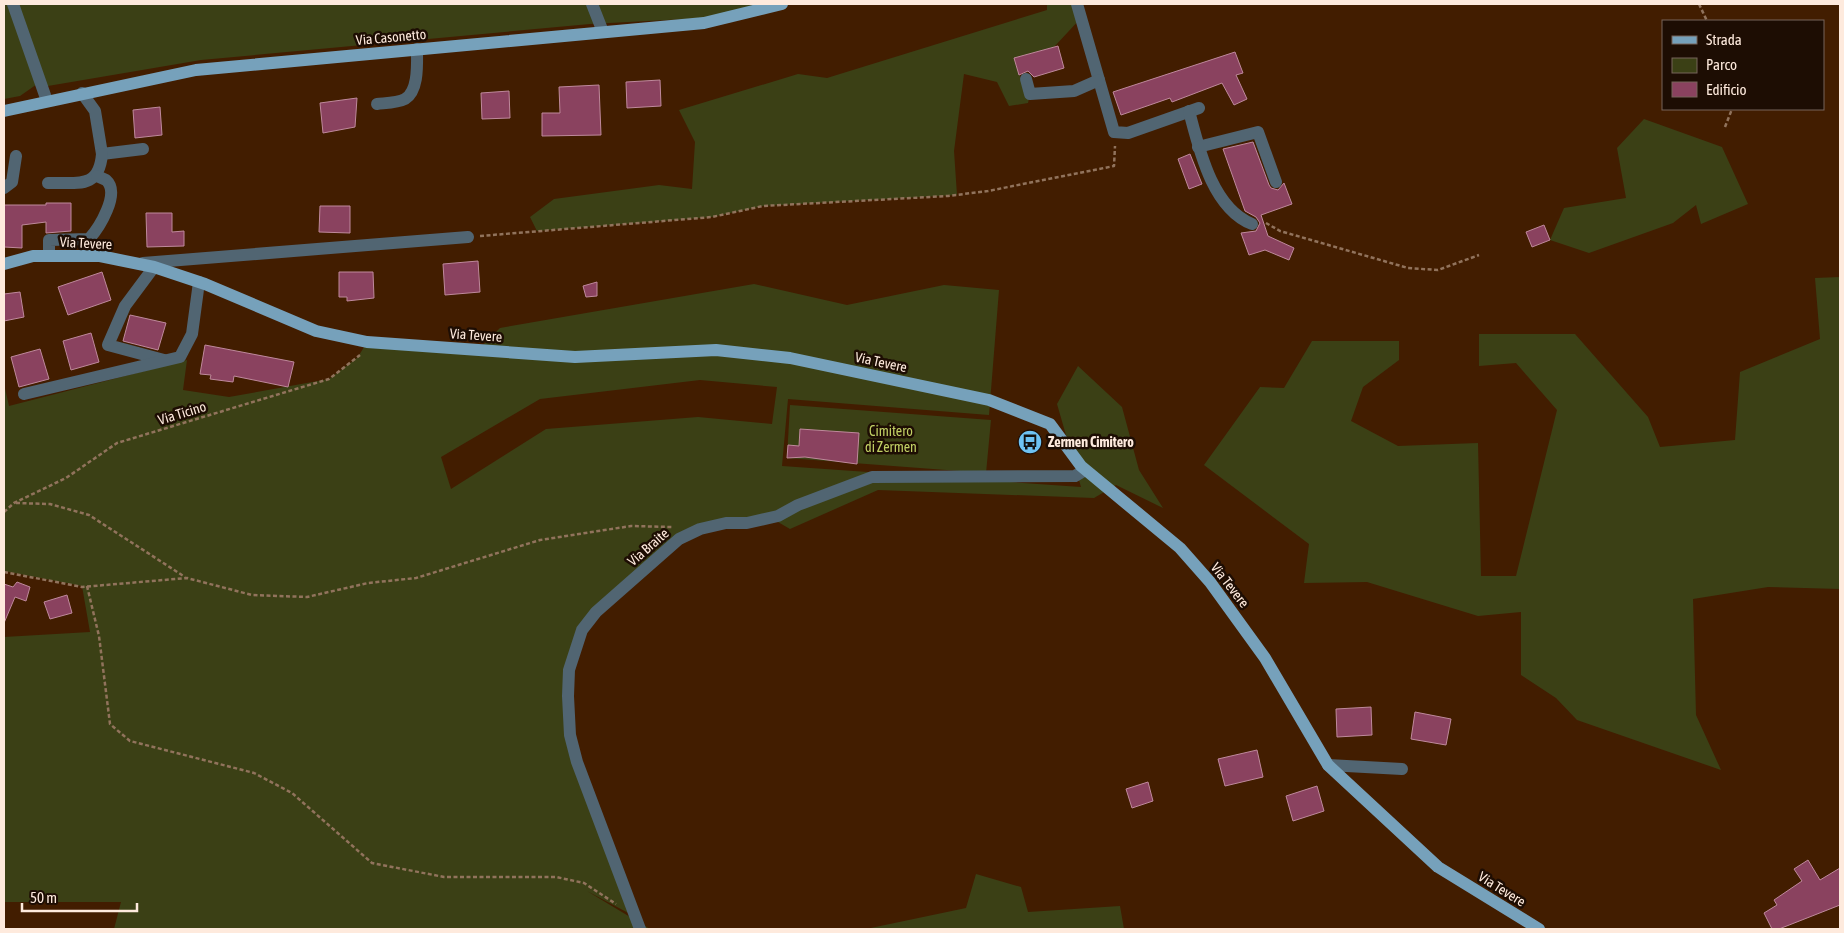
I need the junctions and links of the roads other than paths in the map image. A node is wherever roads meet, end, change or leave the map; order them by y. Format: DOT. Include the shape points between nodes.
graph roads {
  1 [pos="13,4"];
  2 [pos="592,4"];
  3 [pos="782,4"];
  4 [pos="1077,4"];
  5 [pos="603,32"];
  6 [pos="417,50"];
  7 [pos="1026,79"];
  8 [pos="1099,80"];
  9 [pos="82,93"];
  10 [pos="47,101"];
  11 [pos="377,104"];
  12 [pos="4,111"];
  13 [pos="1198,147"];
  14 [pos="143,149"];
  15 [pos="102,154"];
  16 [pos="16,156"];
  17 [pos="97,176"];
  18 [pos="1276,182"];
  19 [pos="48,183"];
  20 [pos="4,188"];
  21 [pos="1252,224"];
  22 [pos="468,237"];
  23 [pos="48,256"];
  24 [pos="4,264"];
  25 [pos="138,264"];
  26 [pos="154,267"];
  27 [pos="199,282"];
  28 [pos="167,360"];
  29 [pos="24,394"];
  30 [pos="1085,470"];
  31 [pos="1328,765"];
  32 [pos="1402,769"];
  33 [pos="640,929"];
  34 [pos="1539,929"];
  1 -- 10 [label="street"];
  2 -- 5 [label="street"];
  3 -- 5 [label="main road, Via Casonetto" via="704,23"];
  4 -- 8 [label="street"];
  5 -- 6 [label="main road, Via Casonetto"];
  6 -- 9 [label="main road, Via Casonetto" via="196,70"];
  6 -- 11 [label="street" via="417,71 412,91 405,99"];
  7 -- 8 [label="street" via="1030,94 1074,91"];
  8 -- 13 [label="street" via="1114,132 1128,133 1194,109"];
  9 -- 10 [label="main road, Via Casonetto"];
  9 -- 15 [label="street" via="95,111"];
  10 -- 12 [label="main road, Via Casonetto"];
  13 -- 18 [label="street" via="1258,132"];
  13 -- 21 [label="street" via="1213,185 1240,219"];
  14 -- 15 [label="street"];
  15 -- 17 [label="street"];
  16 -- 20 [label="street" via="12,182"];
  17 -- 19 [label="street" via="87,182"];
  17 -- 23 [label="street" via="106,180 111,188 110,202 101,225 89,239 48,240"];
  22 -- 25 [label="street"];
  23 -- 24 [label="main road, Via Tevere" via="33,256"];
  23 -- 25 [label="main road, Via Tevere" via="100,256"];
  25 -- 26 [label="main road, Via Tevere"];
  26 -- 27 [label="main road, Via Tevere"];
  26 -- 28 [label="street" via="125,306 108,344"];
  27 -- 28 [label="street" via="188,345 180,357"];
  27 -- 30 [label="main road, Via Tevere" via="316,330 367,342 575,357 716,350 790,358 989,400 1050,424"];
  28 -- 29 [label="street"];
  30 -- 31 [label="main road, Via Tevere" via="1180,548 1210,582 1265,658"];
  30 -- 33 [label="street, Via Braite" via="1075,476 872,477 778,516 700,529 680,539 596,612 582,630 569,670 570,734 577,762"];
  31 -- 32 [label="street"];
  31 -- 34 [label="main road, Via Tevere" via="1438,867"];
}
